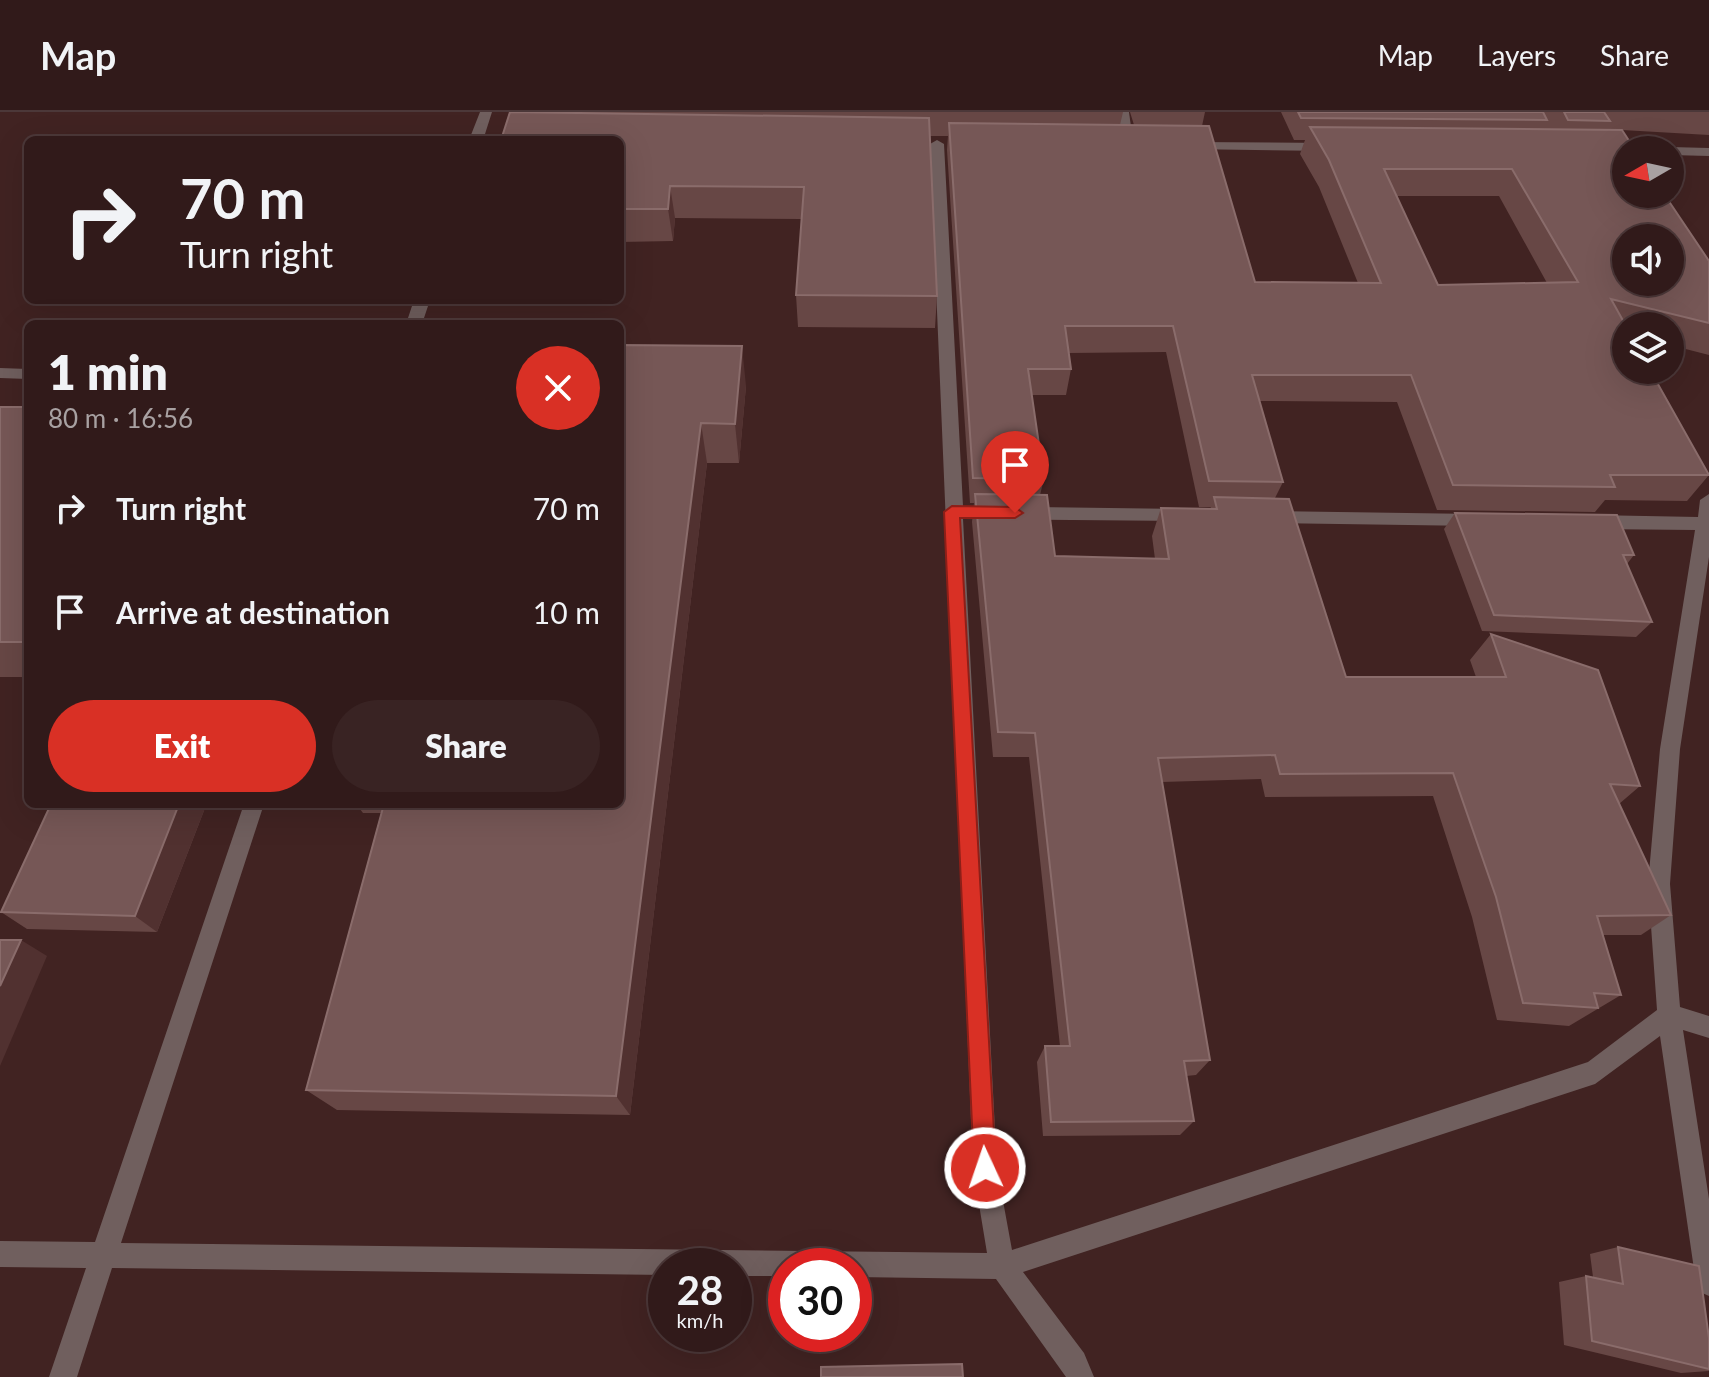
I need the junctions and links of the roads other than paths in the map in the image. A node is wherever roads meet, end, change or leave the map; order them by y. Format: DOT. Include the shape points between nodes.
graph roads {
  1 [pos="486,112"];
  2 [pos="1123,112"];
  3 [pos="478,136"];
  4 [pos="936,144"];
  5 [pos="1145,146"];
  6 [pos="1176,146"];
  7 [pos="1348,147"];
  8 [pos="1684,151"];
  9 [pos="1709,152"];
  10 [pos="0,373"];
  11 [pos="24,374"];
  12 [pos="1709,500"];
  13 [pos="952,512"];
  14 [pos="1208,516"];
  15 [pos="1256,516"];
  16 [pos="1496,520"];
  17 [pos="1576,522"];
  18 [pos="1704,524"];
  19 [pos="253,808"];
  20 [pos="1669,1015"];
  21 [pos="1709,1027"];
  22 [pos="0,1254"];
  23 [pos="104,1256"];
  24 [pos="1002,1266"];
  25 [pos="1709,1283"];
  26 [pos="63,1377"];
  27 [pos="1080,1377"];
  1 -- 3 [label="street"];
  2 -- 5 [label="street" via="1122,146"];
  4 -- 13 [label="street"];
  6 -- 7 [label="street"];
  8 -- 9 [label="street"];
  10 -- 11 [label="street"];
  12 -- 18 [label="street"];
  13 -- 14 [label="street"];
  13 -- 24 [label="street" via="985,1168"];
  15 -- 16 [label="street"];
  17 -- 18 [label="street"];
  18 -- 20 [label="street" via="1670,749 1659,884"];
  19 -- 23 [label="street"];
  20 -- 21 [label="street"];
  20 -- 24 [label="street" via="1595,1072"];
  20 -- 25 [label="street"];
  22 -- 23 [label="street"];
  23 -- 24 [label="street"];
  23 -- 26 [label="street"];
  24 -- 27 [label="street"];
}
